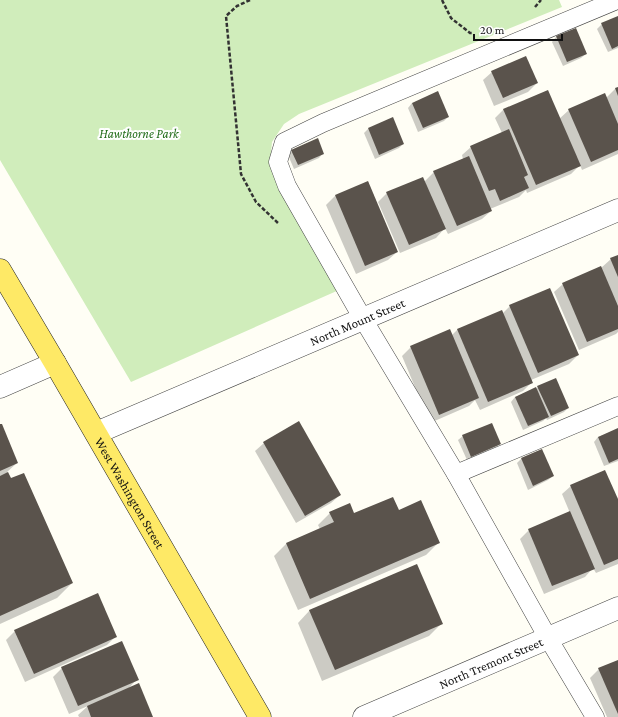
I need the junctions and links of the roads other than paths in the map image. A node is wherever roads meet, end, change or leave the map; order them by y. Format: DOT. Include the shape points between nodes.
graph roads {
  1 [pos="617,0"];
  2 [pos="618,210"];
  3 [pos="0,270"];
  4 [pos="363,319"];
  5 [pos="55,363"];
  6 [pos="0,387"];
  7 [pos="618,406"];
  8 [pos="96,434"];
  9 [pos="456,474"];
  10 [pos="618,608"];
  11 [pos="548,638"];
  12 [pos="260,717"];
  13 [pos="364,717"];
  14 [pos="595,717"];
  1 -- 4 [label="lane" via="323,123 284,142 278,162 287,186"];
  2 -- 4 [label="street, North Mount Street"];
  3 -- 5 [label="main road, West Washington Street"];
  4 -- 8 [label="street, North Mount Street"];
  4 -- 9 [label="lane"];
  5 -- 6 [label="street"];
  5 -- 8 [label="main road, West Washington Street"];
  7 -- 9 [label="lane"];
  8 -- 12 [label="main road, West Washington Street"];
  9 -- 11 [label="lane"];
  10 -- 11 [label="street, North Tremont Street"];
  11 -- 13 [label="street, North Tremont Street"];
  11 -- 14 [label="lane"];
}
